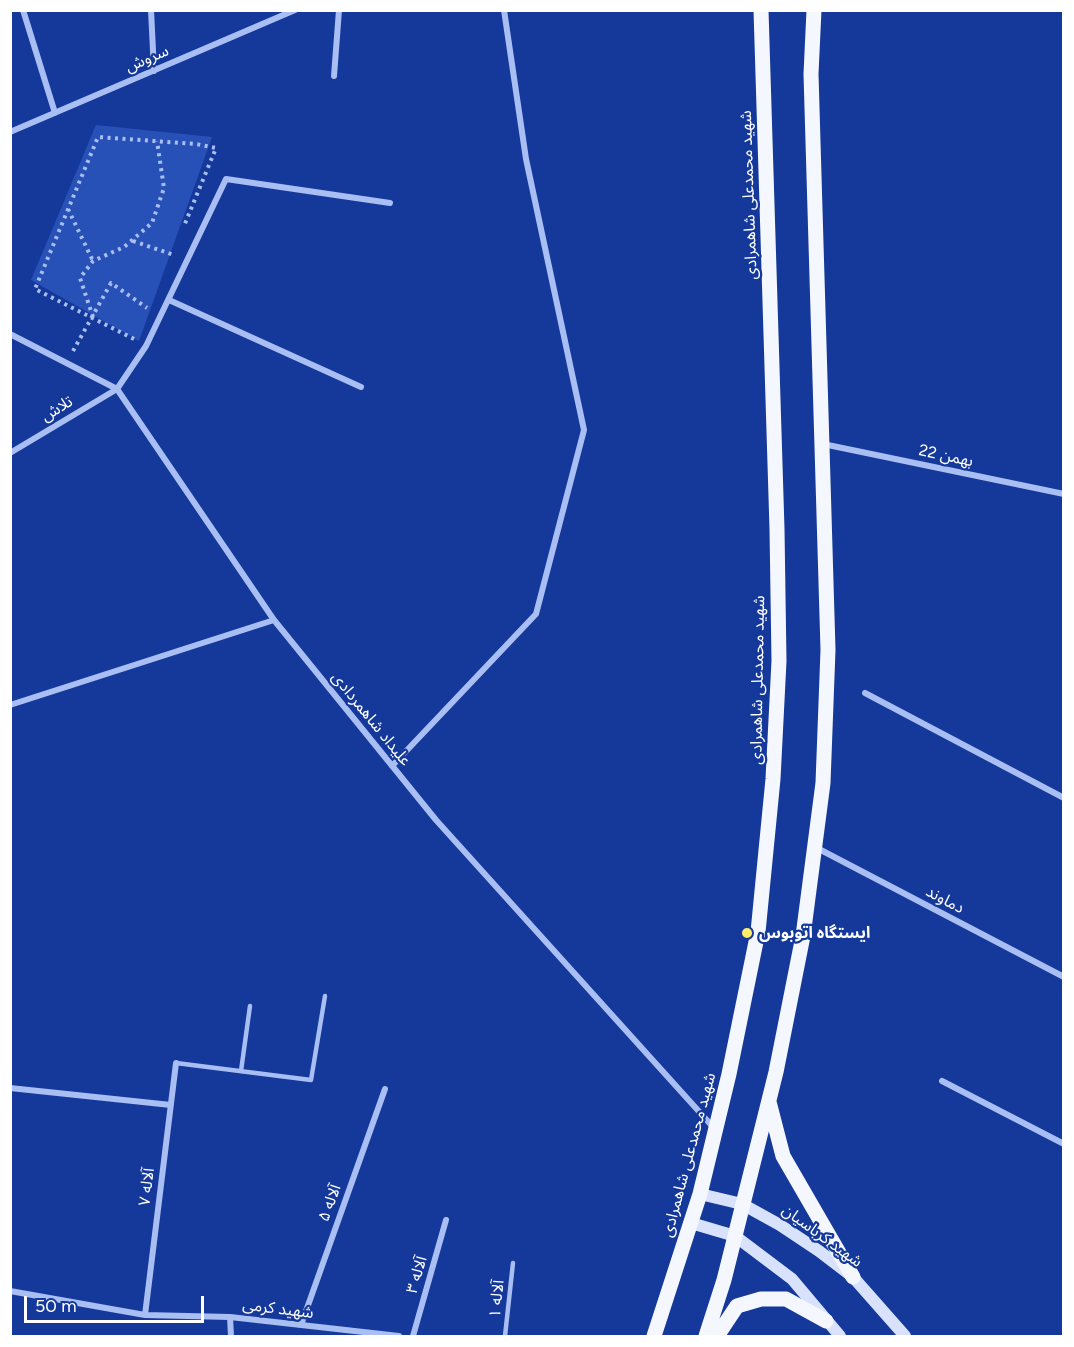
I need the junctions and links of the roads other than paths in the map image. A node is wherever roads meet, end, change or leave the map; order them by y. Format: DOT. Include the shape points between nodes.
graph roads {
  1 [pos="23,10"];
  2 [pos="151,10"];
  3 [pos="294,10"];
  4 [pos="339,10"];
  5 [pos="504,10"];
  6 [pos="761,10"];
  7 [pos="813,10"];
  8 [pos="154,71"];
  9 [pos="334,76"];
  10 [pos="56,113"];
  11 [pos="10,132"];
  12 [pos="390,203"];
  13 [pos="169,300"];
  14 [pos="10,334"];
  15 [pos="362,387"];
  16 [pos="117,389"];
  17 [pos="822,444"];
  18 [pos="10,453"];
  19 [pos="1064,494"];
  20 [pos="274,620"];
  21 [pos="865,693"];
  22 [pos="10,705"];
  23 [pos="392,766"];
  24 [pos="1064,798"];
  25 [pos="815,846"];
  26 [pos="1064,977"];
  27 [pos="325,996"];
  28 [pos="250,1006"];
  29 [pos="176,1063"];
  30 [pos="241,1071"];
  31 [pos="942,1081"];
  32 [pos="10,1088"];
  33 [pos="385,1089"];
  34 [pos="769,1101"];
  35 [pos="171,1105"];
  36 [pos="715,1129"];
  37 [pos="1064,1144"];
  38 [pos="700,1194"];
  39 [pos="742,1204"];
  40 [pos="446,1220"];
  41 [pos="691,1223"];
  42 [pos="735,1236"];
  43 [pos="513,1263"];
  44 [pos="852,1276"];
  45 [pos="10,1291"];
  46 [pos="145,1315"];
  47 [pos="230,1317"];
  48 [pos="826,1321"];
  49 [pos="301,1325"];
  50 [pos="231,1336"];
  51 [pos="399,1336"];
  52 [pos="413,1336"];
  53 [pos="505,1336"];
  54 [pos="654,1336"];
  55 [pos="706,1336"];
  56 [pos="717,1336"];
  57 [pos="840,1336"];
  58 [pos="904,1336"];
  1 -- 10 [label="street"];
  2 -- 8 [label="street"];
  3 -- 8 [label="street, سروش"];
  4 -- 9 [label="street"];
  5 -- 23 [label="street" via="526,159 584,430 536,614"];
  6 -- 36 [label="main road, شهید محمدعلی شاهمرادی" via="779,661 773,779 758,932"];
  7 -- 17 [label="main road" via="811,74"];
  8 -- 10 [label="street, سروش"];
  10 -- 11 [label="street, سروش"];
  12 -- 13 [label="street" via="226,180"];
  13 -- 15 [label="street"];
  13 -- 16 [label="street" via="146,346"];
  14 -- 16 [label="street, علیداد شاهمردادی"];
  16 -- 18 [label="street, تلاش"];
  16 -- 20 [label="street, علیداد شاهمردادی"];
  17 -- 19 [label="street, 22 بهمن"];
  17 -- 25 [label="main road" via="828,650 823,783"];
  20 -- 22 [label="street"];
  20 -- 23 [label="street, علیداد شاهمردادی"];
  21 -- 24 [label="street"];
  23 -- 36 [label="street, علیداد شاهمردادی" via="436,820"];
  25 -- 26 [label="street, دماوند"];
  25 -- 34 [label="main road" via="803,936"];
  27 -- 30 [label="lane" via="311,1080"];
  28 -- 30 [label="lane"];
  29 -- 30 [label="lane"];
  29 -- 35 [label="street, آلاله ۷"];
  31 -- 37 [label="street"];
  32 -- 35 [label="street"];
  33 -- 49 [label="street, آلاله ۵"];
  34 -- 39 [label="main road"];
  34 -- 44 [label="main road" via="783,1156"];
  35 -- 46 [label="street, آلاله ۷"];
  36 -- 38 [label="main road, شهید محمدعلی شاهمرادی"];
  38 -- 39 [label="main road, شهید کرباسیان"];
  38 -- 41 [label="main road, شهید محمدعلی شاهمرادی"];
  39 -- 42 [label="main road"];
  39 -- 44 [label="main road, شهید کرباسیان" via="780,1225"];
  40 -- 52 [label="street, آلاله ۳"];
  41 -- 42 [label="main road"];
  41 -- 54 [label="main road, شهید محمدعلی شاهمرادی"];
  42 -- 48 [label="main road" via="792,1279"];
  42 -- 55 [label="main road"];
  43 -- 53 [label="lane, آلاله ۱"];
  44 -- 58 [label="main road, شهید کرباسیان"];
  45 -- 46 [label="street, شهید کرمی"];
  46 -- 47 [label="street, شهید کرمی"];
  47 -- 49 [label="street, شهید کرمی"];
  47 -- 50 [label="street"];
  48 -- 56 [label="main road" via="786,1299 761,1299 737,1306"];
  48 -- 57 [label="main road"];
  49 -- 51 [label="street, شهید کرمی"];
}
